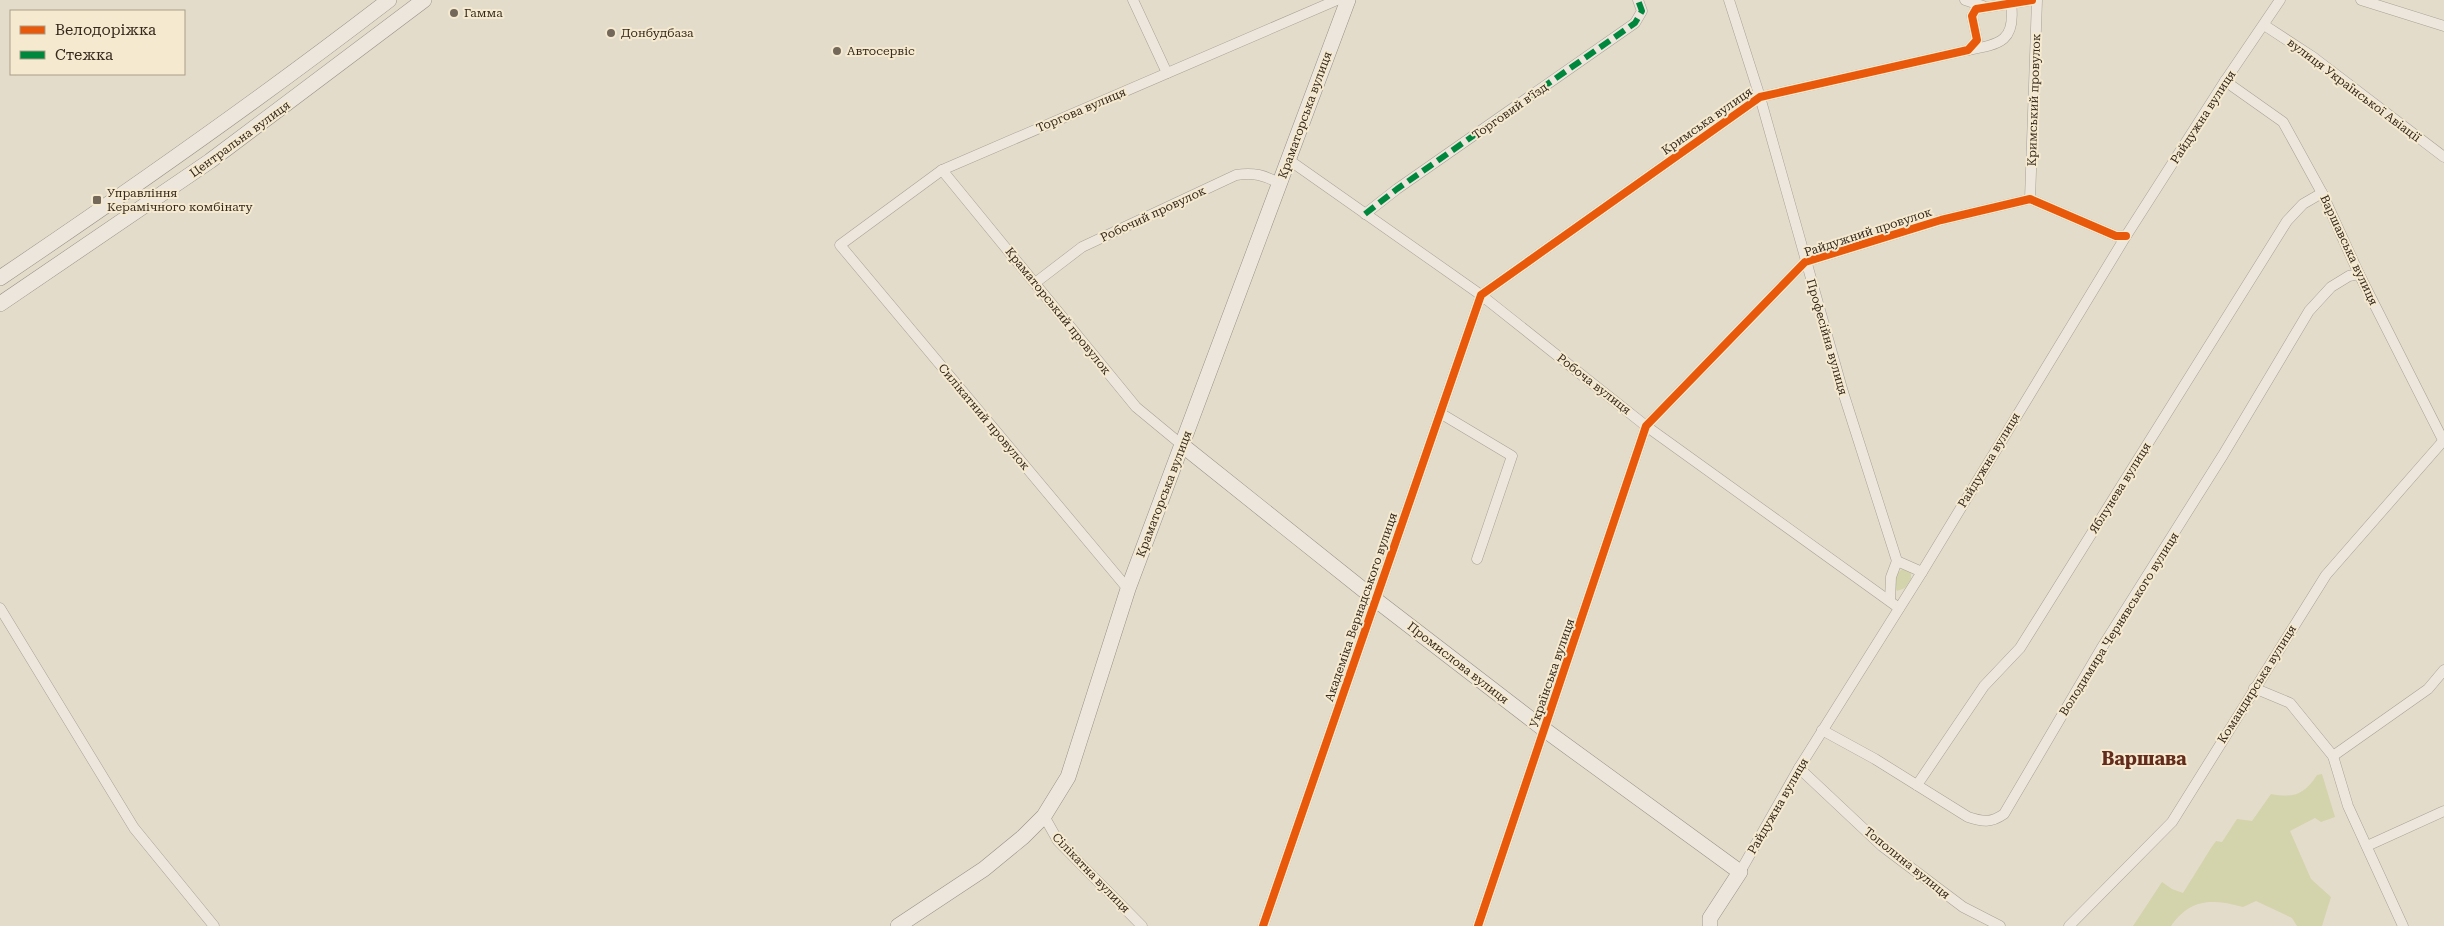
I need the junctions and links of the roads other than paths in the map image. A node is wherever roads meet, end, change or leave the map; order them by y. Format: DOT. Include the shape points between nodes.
graph roads {
  1 [pos="389,0"];
  2 [pos="424,0"];
  3 [pos="1133,0"];
  4 [pos="1337,0"];
  5 [pos="1348,0"];
  6 [pos="1638,0"];
  7 [pos="1729,0"];
  8 [pos="1960,0"];
  9 [pos="1965,0"];
  10 [pos="2032,0"];
  11 [pos="2037,0"];
  12 [pos="2280,0"];
  13 [pos="2361,0"];
  14 [pos="2011,4"];
  15 [pos="1984,6"];
  16 [pos="1972,16"];
  17 [pos="2264,25"];
  18 [pos="2444,26"];
  19 [pos="1968,50"];
  20 [pos="1167,73"];
  21 [pos="2225,81"];
  22 [pos="1760,97"];
  23 [pos="2444,157"];
  24 [pos="1288,160"];
  25 [pos="942,170"];
  26 [pos="1280,184"];
  27 [pos="2322,193"];
  28 [pos="2030,199"];
  29 [pos="1365,214"];
  30 [pos="2126,236"];
  31 [pos="840,245"];
  32 [pos="1805,262"];
  33 [pos="2359,274"];
  34 [pos="0,278"];
  35 [pos="1035,283"];
  36 [pos="1481,295"];
  37 [pos="0,304"];
  38 [pos="1440,413"];
  39 [pos="1646,426"];
  40 [pos="2444,441"];
  41 [pos="1182,445"];
  42 [pos="1478,559"];
  43 [pos="1897,560"];
  44 [pos="1922,572"];
  45 [pos="1128,589"];
  46 [pos="1376,600"];
  47 [pos="1890,600"];
  48 [pos="0,608"];
  49 [pos="1899,608"];
  50 [pos="2444,670"];
  51 [pos="2254,688"];
  52 [pos="1545,730"];
  53 [pos="1822,730"];
  54 [pos="2333,756"];
  55 [pos="1799,768"];
  56 [pos="1917,786"];
  57 [pos="2444,810"];
  58 [pos="1044,816"];
  59 [pos="2367,846"];
  60 [pos="1740,872"];
  61 [pos="1708,923"];
  62 [pos="214,926"];
  63 [pos="898,926"];
  64 [pos="1142,926"];
  65 [pos="1263,926"];
  66 [pos="1478,926"];
  67 [pos="2000,926"];
  68 [pos="2069,926"];
  69 [pos="2403,926"];
  1 -- 34 [label="street, Центральна вулиця" via="316,57 137,185"];
  2 -- 37 [label="street, Центральна вулиця" via="210,161"];
  3 -- 20 [label="street"];
  4 -- 20 [label="street, Торгова вулиця"];
  5 -- 24 [label="street, Краматорська вулиця"];
  6 -- 29 [label="street, Торговий в’їзд" via="1642,11 1634,23"];
  7 -- 22 [label="street, Професійна вулиця"];
  8 -- 16 [label="street"];
  9 -- 15 [label="street"];
  10 -- 14 [label="street"];
  11 -- 28 [label="street, Кримський провулок"];
  12 -- 17 [label="street, Райдужна вулиця"];
  13 -- 18 [label="street"];
  14 -- 15 [label="street"];
  14 -- 19 [label="street, Кримська вулиця" via="2012,26 2006,38 1994,45"];
  15 -- 16 [label="street" via="1976,9"];
  16 -- 19 [label="street" via="1977,38 1975,45"];
  17 -- 21 [label="street, Райдужна вулиця"];
  17 -- 23 [label="street, вулиця Української Авіації" via="2313,57"];
  19 -- 22 [label="street, Кримська вулиця"];
  20 -- 25 [label="street, Торгова вулиця"];
  21 -- 27 [label="street, Варшавська вулиця" via="2283,122"];
  21 -- 30 [label="street, Райдужна вулиця"];
  22 -- 32 [label="street, Професійна вулиця"];
  22 -- 36 [label="street, Кримська вулиця"];
  24 -- 26 [label="street, Краматорська вулиця"];
  24 -- 29 [label="street, Робоча вулиця"];
  25 -- 31 [label="street, Торгова вулиця"];
  25 -- 35 [label="street, Краматорський провулок"];
  26 -- 35 [label="street, Робочий провулок" via="1251,173 1236,175 1082,247"];
  26 -- 41 [label="street, Краматорська вулиця"];
  27 -- 33 [label="street, Варшавська вулиця"];
  27 -- 56 [label="street, Яблунева вулиця" via="2303,204 2287,221 2020,648 1984,686"];
  28 -- 30 [label="street" via="2116,236"];
  28 -- 32 [label="street, Райдужний провулок" via="1941,220"];
  29 -- 36 [label="street, Робоча вулиця"];
  30 -- 44 [label="street, Райдужна вулиця"];
  31 -- 45 [label="street, Силікатний провулок"];
  32 -- 39 [label="street, Райдужний провулок"];
  32 -- 43 [label="street, Професійна вулиця"];
  33 -- 40 [label="street, Варшавська вулиця"];
  33 -- 56 [label="street, Володимира Чернявського вулиця" via="2331,287 2309,311 2101,649 2004,814 1996,820 1984,822 1968,817"];
  35 -- 41 [label="street, Краматорський провулок" via="1136,407"];
  36 -- 38 [label="street, Академіка Вернадського вулиця"];
  36 -- 39 [label="street, Робоча вулиця"];
  38 -- 42 [label="street" via="1512,456"];
  38 -- 46 [label="street, Академіка Вернадського вулиця"];
  39 -- 47 [label="street, Робоча вулиця"];
  39 -- 52 [label="street, Українська вулиця"];
  40 -- 51 [label="street, Командирська вулиця" via="2326,576"];
  41 -- 45 [label="street, Краматорська вулиця"];
  41 -- 46 [label="street, Промислова вулиця"];
  43 -- 44 [label="street"];
  43 -- 47 [label="street" via="1891,577"];
  44 -- 49 [label="street, Райдужна вулиця"];
  45 -- 58 [label="street, Краматорська вулиця" via="1068,777"];
  46 -- 52 [label="street, Промислова вулиця"];
  46 -- 65 [label="street, Академіка Вернадського вулиця"];
  47 -- 49 [label="street, Робоча вулиця"];
  48 -- 62 [label="street" via="134,828"];
  49 -- 53 [label="street, Райдужна вулиця"];
  50 -- 54 [label="street" via="2428,689"];
  51 -- 54 [label="street" via="2290,703"];
  51 -- 68 [label="street, Командирська вулиця" via="2172,822"];
  52 -- 60 [label="street, Промислова вулиця"];
  52 -- 66 [label="street, Українська вулиця"];
  53 -- 55 [label="street, Райдужна вулиця"];
  53 -- 56 [label="street, Володимира Чернявського вулиця"];
  54 -- 59 [label="street" via="2348,806"];
  55 -- 60 [label="street, Райдужна вулиця"];
  55 -- 67 [label="street, Тополина вулиця" via="1882,846 1963,907"];
  57 -- 59 [label="street"];
  58 -- 63 [label="street, Краматорська вулиця" via="984,869"];
  58 -- 64 [label="street, Сілікатна вулиця" via="1058,841"];
  59 -- 69 [label="street"];
  60 -- 61 [label="street, Райдужна вулиця"];
}
